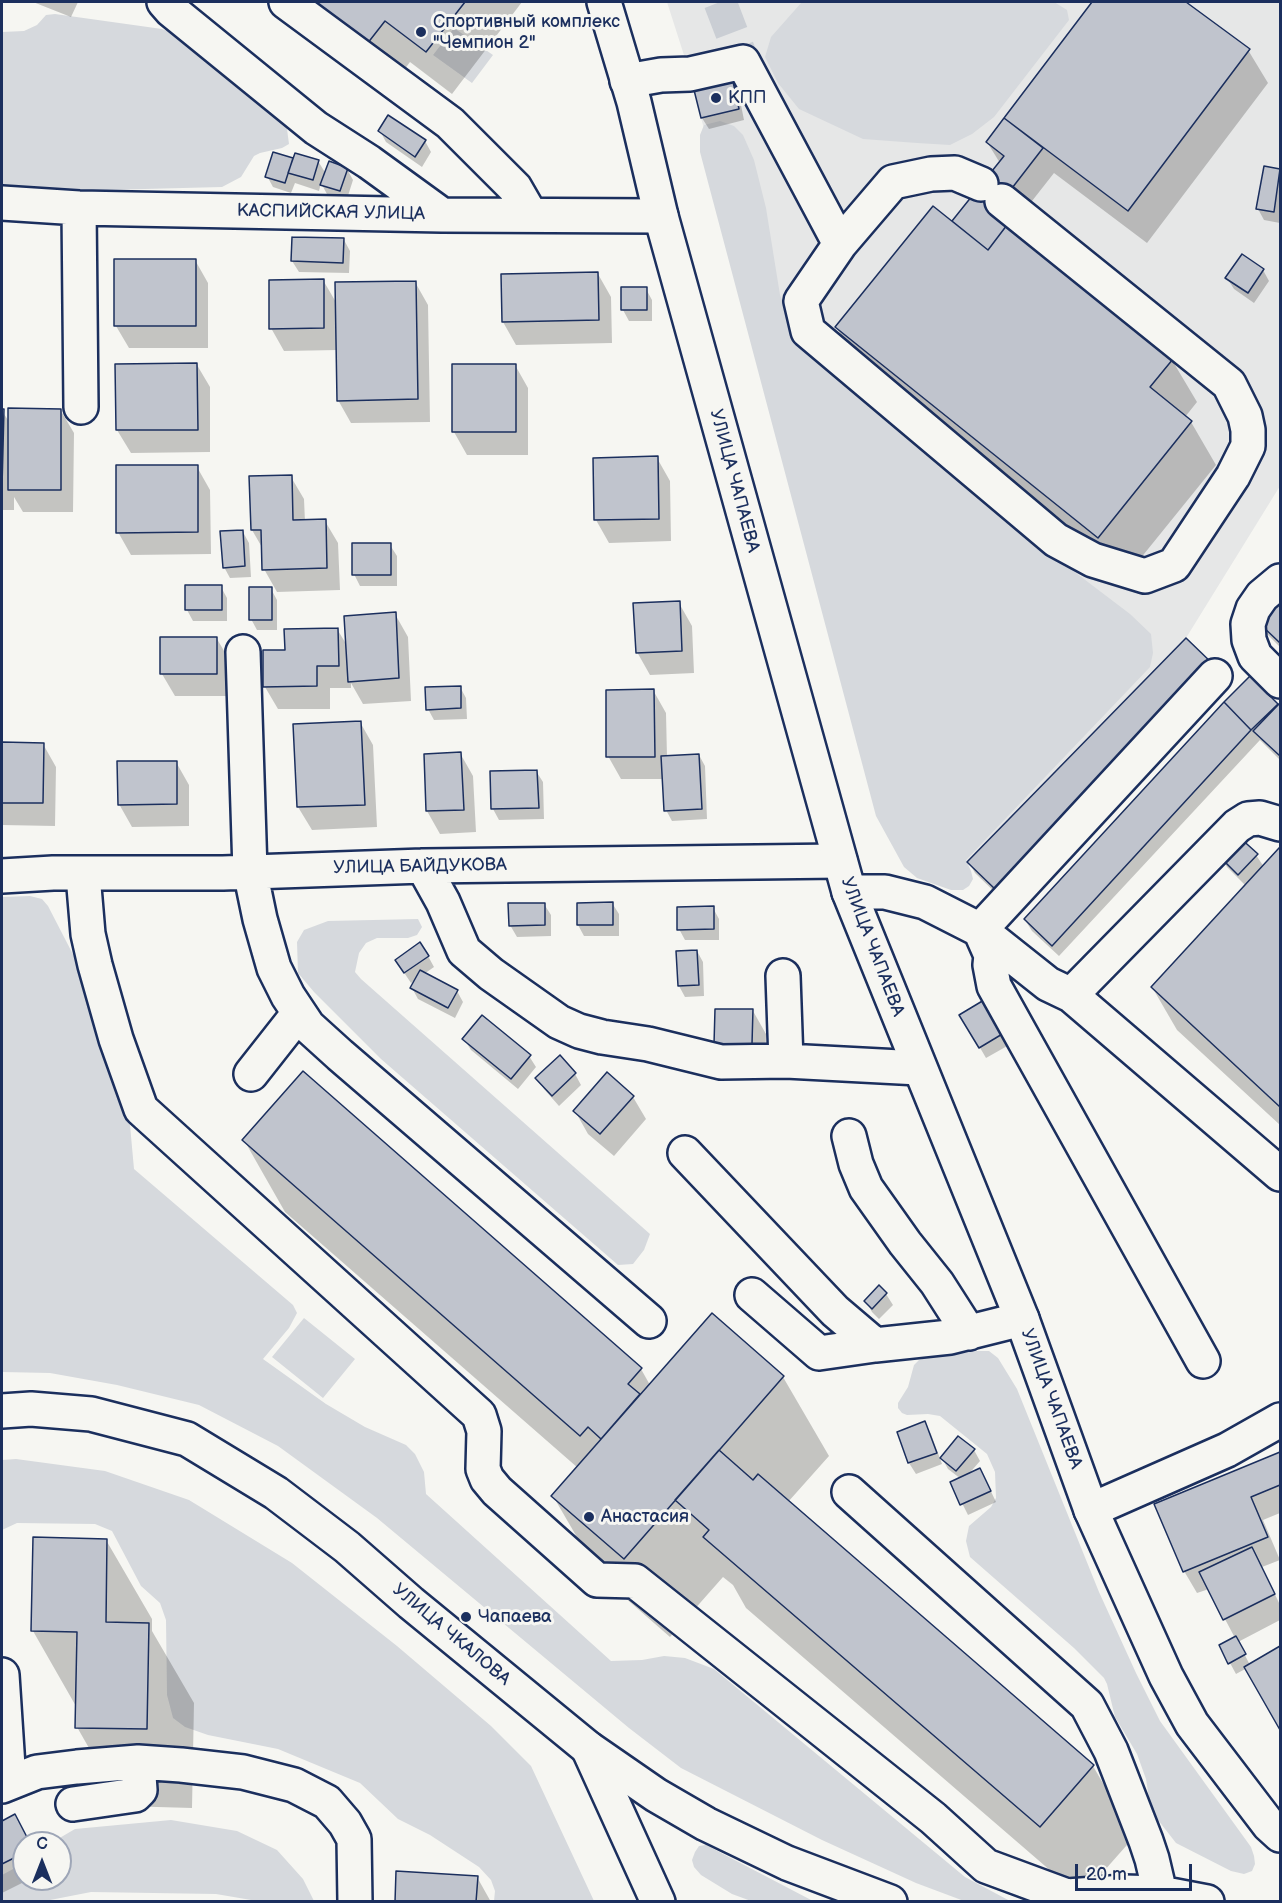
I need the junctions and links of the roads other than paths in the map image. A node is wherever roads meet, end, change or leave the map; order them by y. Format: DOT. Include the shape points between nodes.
graph roads {
  1 [pos="165,2"];
  2 [pos="286,2"];
  3 [pos="604,2"];
  4 [pos="627,81"];
  5 [pos="2,203"];
  6 [pos="79,208"];
  7 [pos="530,214"];
  8 [pos="442,215"];
  9 [pos="662,216"];
  10 [pos="840,244"];
  11 [pos="81,407"];
  12 [pos="1281,581"];
  13 [pos="243,652"];
  14 [pos="1215,676"];
  15 [pos="1281,681"];
  16 [pos="1281,824"];
  17 [pos="840,861"];
  18 [pos="423,866"];
  19 [pos="236,872"];
  20 [pos="83,875"];
  21 [pos="2,876"];
  22 [pos="849,892"];
  23 [pos="980,930"];
  24 [pos="783,976"];
  25 [pos="1071,995"];
  26 [pos="299,1013"];
  27 [pos="786,1061"];
  28 [pos="919,1068"];
  29 [pos="251,1074"];
  30 [pos="849,1136"];
  31 [pos="685,1153"];
  32 [pos="1281,1174"];
  33 [pos="752,1295"];
  34 [pos="1022,1319"];
  35 [pos="649,1321"];
  36 [pos="969,1333"];
  37 [pos="875,1345"];
  38 [pos="1203,1361"];
  39 [pos="2,1411"];
  40 [pos="1281,1420"];
  41 [pos="849,1492"];
  42 [pos="1091,1510"];
  43 [pos="2,1675"];
  44 [pos="588,1748"];
  45 [pos="138,1762"];
  46 [pos="5,1784"];
  47 [pos="73,1804"];
  48 [pos="1281,1835"];
  49 [pos="1160,1893"];
  50 [pos="355,1902"];
  51 [pos="658,1902"];
  52 [pos="890,1902"];
  53 [pos="1207,1902"];
  1 -- 8 [label="main road" via="316,128"];
  2 -- 7 [label="main road" via="450,123 516,188"];
  3 -- 4 [label="main road, УЛИЦА ЧАПАЕВА"];
  4 -- 9 [label="main road, УЛИЦА ЧАПАЕВА"];
  4 -- 10 [label="main road" via="690,74 743,62"];
  5 -- 6 [label="main road, КАСПИЙСКАЯ УЛИЦА"];
  6 -- 8 [label="main road, КАСПИЙСКАЯ УЛИЦА"];
  6 -- 11 [label="main road"];
  7 -- 8 [label="main road, КАСПИЙСКАЯ УЛИЦА"];
  7 -- 9 [label="main road, КАСПИЙСКАЯ УЛИЦА"];
  9 -- 17 [label="main road, УЛИЦА ЧАПАЕВА"];
  10 -- 10 [label="main road" via="801,301 808,331 1056,540 1093,560 1145,576 1174,564 1233,476 1248,446 1245,416 1229,384 991,193 955,173 893,182"];
  12 -- 15 [label="main road" via="1262,596 1248,624 1255,656"];
  13 -- 19 [label="main road"];
  14 -- 23 [label="main road"];
  16 -- 25 [label="main road" via="1260,818 1237,826"];
  17 -- 18 [label="main road, УЛИЦА БАЙДУКОВА"];
  17 -- 22 [label="main road, УЛИЦА ЧАПАЕВА"];
  18 -- 19 [label="main road, УЛИЦА БАЙДУКОВА"];
  18 -- 27 [label="main road" via="464,951 559,1022 602,1037 721,1062"];
  19 -- 20 [label="main road, УЛИЦА БАЙДУКОВА"];
  19 -- 26 [label="main road" via="260,919 274,968"];
  20 -- 21 [label="main road, УЛИЦА БАЙДУКОВА"];
  20 -- 49 [label="main road" via="95,965 141,1109 479,1416 484,1431 483,1469 497,1491 597,1580 635,1581 933,1818 986,1866 1067,1896"];
  22 -- 23 [label="main road" via="885,892 925,902"];
  22 -- 28 [label="main road, УЛИЦА ЧАПАЕВА"];
  23 -- 25 [label="main road" via="1048,984"];
  23 -- 38 [label="main road" via="991,955 994,986"];
  24 -- 27 [label="main road"];
  25 -- 32 [label="main road"];
  26 -- 29 [label="main road"];
  26 -- 35 [label="main road" via="340,1055"];
  27 -- 28 [label="main road"];
  28 -- 34 [label="main road, УЛИЦА ЧАПАЕВА"];
  30 -- 36 [label="main road" via="866,1188"];
  31 -- 37 [label="main road" via="835,1311"];
  33 -- 37 [label="main road" via="819,1353"];
  34 -- 36 [label="main road"];
  34 -- 42 [label="main road, УЛИЦА ЧАПАЕВА"];
  36 -- 37 [label="main road"];
  39 -- 44 [label="main road, УЛИЦА ЧКАЛОВА" via="91,1414 187,1439 276,1493 347,1547"];
  40 -- 42 [label="main road" via="1227,1450"];
  41 -- 49 [label="main road" via="1087,1705 1111,1751 1146,1841"];
  42 -- 48 [label="main road, УЛИЦА ЧАПАЕВА" via="1166,1676 1192,1724 1269,1825"];
  43 -- 46 [label="main road"];
  44 -- 51 [label="main road"];
  44 -- 52 [label="main road, УЛИЦА ЧКАЛОВА" via="706,1824 787,1863"];
  45 -- 46 [label="main road" via="37,1772"];
  45 -- 47 [label="main road" via="140,1790 135,1795"];
  45 -- 50 [label="main road" via="243,1772 294,1785 327,1802 354,1839"];
  49 -- 53 [label="main road"];
}
